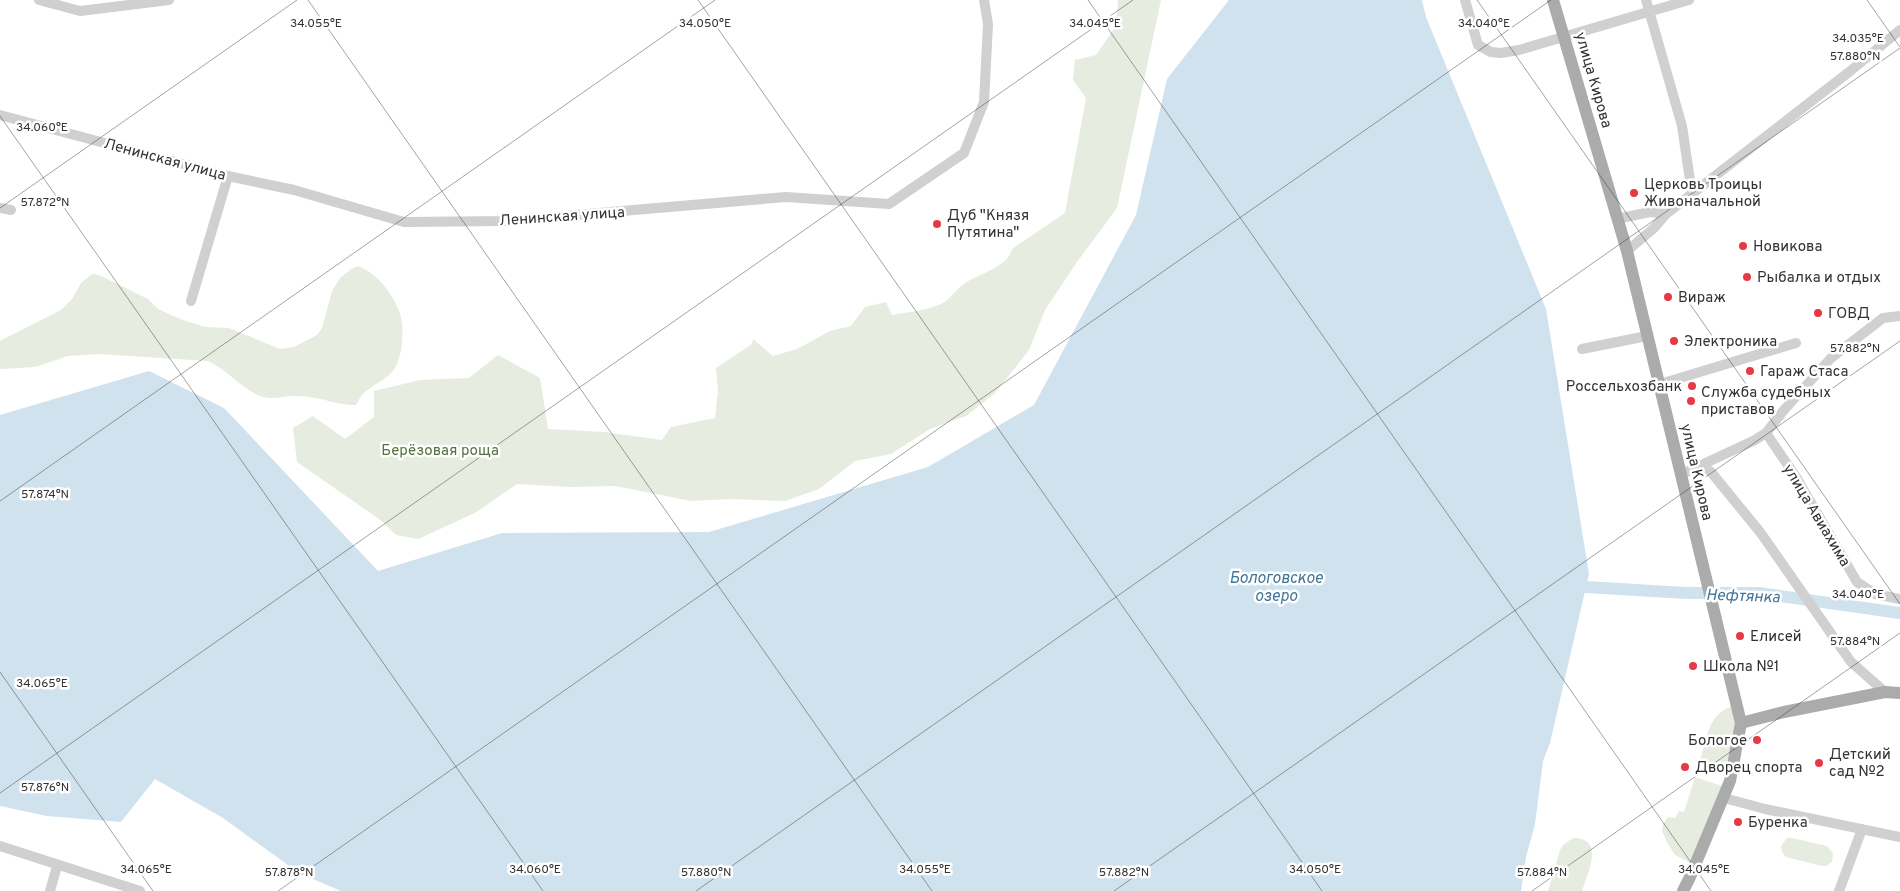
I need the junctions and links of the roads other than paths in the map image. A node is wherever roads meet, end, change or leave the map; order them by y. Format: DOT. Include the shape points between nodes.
graph roads {
  1 [pos="40,0"];
  2 [pos="169,0"];
  3 [pos="984,0"];
  4 [pos="1465,0"];
  5 [pos="1554,0"];
  6 [pos="1646,0"];
  7 [pos="1689,0"];
  8 [pos="1649,12"];
  9 [pos="1900,30"];
  10 [pos="1565,36"];
  11 [pos="0,115"];
  12 [pos="228,176"];
  13 [pos="1692,194"];
  14 [pos="0,208"];
  15 [pos="12,210"];
  16 [pos="1666,214"];
  17 [pos="1617,218"];
  18 [pos="1626,251"];
  19 [pos="191,301"];
  20 [pos="1900,316"];
  21 [pos="1647,336"];
  22 [pos="1796,343"];
  23 [pos="1582,349"];
  24 [pos="1660,384"];
  25 [pos="1766,433"];
  26 [pos="1701,465"];
  27 [pos="1682,474"];
  28 [pos="1900,599"];
  29 [pos="1894,692"];
  30 [pos="1741,723"];
  31 [pos="1724,798"];
  32 [pos="1862,829"];
  33 [pos="1900,836"];
  34 [pos="0,846"];
  35 [pos="57,866"];
  36 [pos="50,891"];
  37 [pos="140,891"];
  38 [pos="1683,891"];
  39 [pos="1838,891"];
  1 -- 2 [label="street" via="80,11"];
  3 -- 12 [label="street, Ленинская улица" via="988,24 984,102 964,153 889,204 786,196 505,221 404,222 294,190"];
  4 -- 10 [label="street" via="1478,45 1491,52 1538,45"];
  5 -- 10 [label="main road, улица Кирова"];
  6 -- 8 [label="street"];
  7 -- 8 [label="street"];
  8 -- 10 [label="street"];
  8 -- 13 [label="street" via="1682,126"];
  9 -- 13 [label="street"];
  10 -- 17 [label="main road, улица Кирова"];
  11 -- 12 [label="street, Ленинская улица"];
  12 -- 19 [label="street"];
  13 -- 16 [label="street"];
  14 -- 15 [label="street"];
  16 -- 17 [label="street" via="1650,212"];
  16 -- 18 [label="street"];
  17 -- 18 [label="main road, улица Кирова"];
  18 -- 21 [label="main road, улица Кирова"];
  20 -- 25 [label="street" via="1883,318 1831,358"];
  21 -- 23 [label="street"];
  21 -- 24 [label="main road, улица Кирова"];
  22 -- 24 [label="street"];
  24 -- 27 [label="main road, улица Кирова"];
  25 -- 26 [label="street"];
  25 -- 28 [label="street, улица Авиахима" via="1796,477 1857,582 1875,594"];
  26 -- 27 [label="street"];
  26 -- 29 [label="street" via="1711,472 1760,532 1851,662"];
  27 -- 30 [label="main road, улица Кирова"];
  29 -- 30 [label="main road"];
  30 -- 31 [label="main road, улица Кирова"];
  31 -- 32 [label="street"];
  31 -- 38 [label="main road, улица Кирова"];
  32 -- 33 [label="street"];
  32 -- 39 [label="street"];
  34 -- 35 [label="street"];
  35 -- 36 [label="street"];
  35 -- 37 [label="street"];
}
